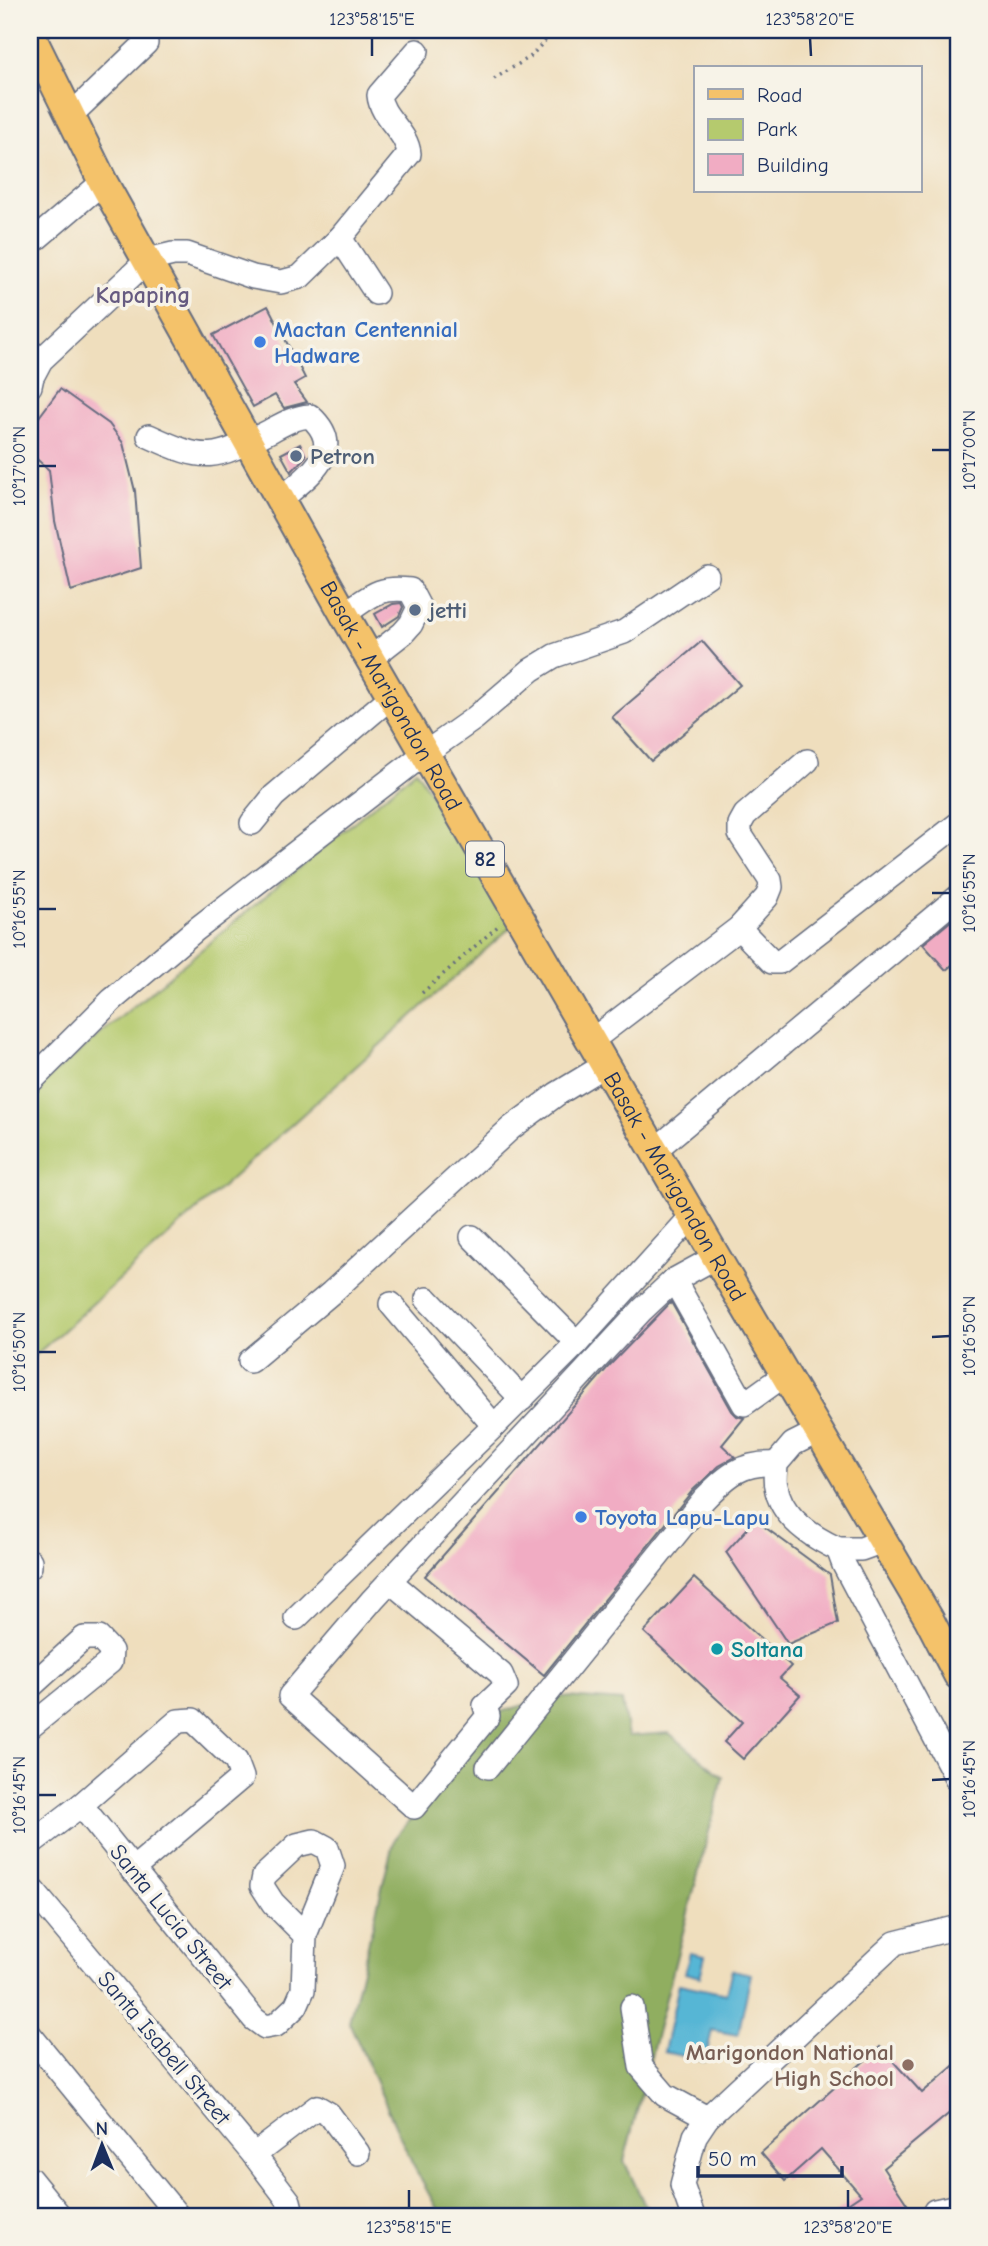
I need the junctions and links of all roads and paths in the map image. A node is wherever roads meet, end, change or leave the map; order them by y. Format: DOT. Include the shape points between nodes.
graph roads {
  1 [pos="555,30"];
  2 [pos="30,34"];
  3 [pos="146,43"];
  4 [pos="417,51"];
  5 [pos="494,79"];
  6 [pos="71,115"];
  7 [pos="103,182"];
  8 [pos="340,239"];
  9 [pos="30,244"];
  10 [pos="148,260"];
  11 [pos="376,293"];
  12 [pos="30,386"];
  13 [pos="149,436"];
  14 [pos="248,442"];
  15 [pos="280,500"];
  16 [pos="707,576"];
  17 [pos="344,614"];
  18 [pos="371,658"];
  19 [pos="393,696"];
  20 [pos="424,754"];
  21 [pos="807,761"];
  22 [pos="252,822"];
  23 [pos="958,824"];
  24 [pos="958,897"];
  25 [pos="515,911"];
  26 [pos="739,928"];
  27 [pos="422,993"];
  28 [pos="598,1053"];
  29 [pos="31,1079"];
  30 [pos="655,1150"];
  31 [pos="693,1215"];
  32 [pos="472,1237"];
  33 [pos="716,1257"];
  34 [pos="674,1280"];
  35 [pos="427,1299"];
  36 [pos="391,1304"];
  37 [pos="577,1343"];
  38 [pos="250,1361"];
  39 [pos="786,1374"];
  40 [pos="522,1399"];
  41 [pos="494,1426"];
  42 [pos="818,1431"];
  43 [pos="776,1464"];
  44 [pos="883,1541"];
  45 [pos="838,1549"];
  46 [pos="30,1561"];
  47 [pos="30,1566"];
  48 [pos="391,1582"];
  49 [pos="296,1618"];
  50 [pos="958,1675"];
  51 [pos="30,1687"];
  52 [pos="32,1718"];
  53 [pos="488,1767"];
  54 [pos="958,1781"];
  55 [pos="81,1805"];
  56 [pos="30,1844"];
  57 [pos="132,1870"];
  58 [pos="30,1886"];
  59 [pos="958,1927"];
  60 [pos="305,1935"];
  61 [pos="632,2007"];
  62 [pos="30,2035"];
  63 [pos="707,2118"];
  64 [pos="358,2153"];
  65 [pos="254,2155"];
  66 [pos="30,2179"];
  67 [pos="958,2206"];
  68 [pos="936,2211"];
  69 [pos="291,2214"];
  70 [pos="60,2216"];
  71 [pos="178,2216"];
  72 [pos="693,2216"];
  1 -- 5 [label="path" via="530,57"];
  2 -- 6 [label="main road, Basak - Marigondon Road / 82"];
  3 -- 6 [label="street"];
  4 -- 8 [label="street" via="379,95 409,154"];
  6 -- 7 [label="main road, Basak - Marigondon Road / 82"];
  7 -- 9 [label="street"];
  7 -- 10 [label="main road, Basak - Marigondon Road / 82"];
  8 -- 10 [label="street" via="300,277 281,282 187,254"];
  8 -- 11 [label="street"];
  10 -- 12 [label="street" via="41,360"];
  10 -- 14 [label="main road, Basak - Marigondon Road / 82"];
  13 -- 14 [label="street" via="186,454 213,456"];
  14 -- 15 [label="main road, Basak - Marigondon Road / 82"];
  14 -- 15 [label="street" via="299,416 310,416 316,422 326,451 320,464"];
  15 -- 17 [label="main road, Basak - Marigondon Road / 82"];
  16 -- 20 [label="street" via="624,632 554,656 531,670"];
  17 -- 18 [label="main road, Basak - Marigondon Road / 82"];
  17 -- 18 [label="street" via="390,588 410,590 419,607 411,624"];
  18 -- 19 [label="main road, Basak - Marigondon Road / 82"];
  19 -- 20 [label="main road, Basak - Marigondon Road / 82"];
  19 -- 22 [label="street" via="274,796"];
  20 -- 25 [label="main road, Basak - Marigondon Road / 82"];
  20 -- 29 [label="street" via="194,931"];
  21 -- 26 [label="street" via="740,824 740,834 771,887"];
  23 -- 26 [label="street" via="780,962 772,962"];
  24 -- 30 [label="street"];
  25 -- 27 [label="path"];
  25 -- 28 [label="main road, Basak - Marigondon Road / 82"];
  26 -- 28 [label="street"];
  28 -- 30 [label="main road, Basak - Marigondon Road / 82"];
  28 -- 38 [label="street" via="557,1094 511,1128"];
  30 -- 31 [label="main road, Basak - Marigondon Road / 82"];
  31 -- 33 [label="main road, Basak - Marigondon Road / 82"];
  31 -- 37 [label="street"];
  32 -- 37 [label="street"];
  33 -- 34 [label="street"];
  33 -- 39 [label="main road, Basak - Marigondon Road / 82"];
  34 -- 39 [label="street" via="744,1404"];
  34 -- 48 [label="street"];
  35 -- 40 [label="street"];
  36 -- 41 [label="street"];
  37 -- 40 [label="street"];
  39 -- 42 [label="main road, Basak - Marigondon Road / 82"];
  40 -- 41 [label="street"];
  41 -- 49 [label="street"];
  42 -- 43 [label="street" via="793,1444"];
  42 -- 44 [label="main road, Basak - Marigondon Road / 82"];
  43 -- 45 [label="street" via="776,1486 784,1507 802,1528"];
  43 -- 53 [label="street" via="740,1469 704,1499"];
  44 -- 45 [label="street" via="861,1549"];
  44 -- 50 [label="main road, Basak - Marigondon Road / 82"];
  45 -- 54 [label="street"];
  46 -- 47 [label="street"];
  48 -- 48 [label="street" via="289,1696 414,1807 488,1716 485,1706 506,1686 501,1674"];
  51 -- 52 [label="street" via="84,1638 99,1638 111,1651 110,1662"];
  55 -- 56 [label="street"];
  55 -- 57 [label="street, Santa Lucia Street"];
  55 -- 57 [label="street" via="178,1721 193,1720 236,1761 242,1777"];
  57 -- 60 [label="street, Santa Lucia Street" via="265,2027 276,2025 296,2006 303,1990"];
  58 -- 65 [label="street, Santa Isabell Street"];
  59 -- 63 [label="street" via="895,1943"];
  61 -- 63 [label="street" via="641,2067 665,2095"];
  62 -- 71 [label="street"];
  63 -- 72 [label="street" via="695,2136 682,2185"];
  64 -- 65 [label="street" via="329,2113 317,2107"];
  65 -- 69 [label="street, Santa Isabell Street" via="289,2201"];
  66 -- 70 [label="street"];
  67 -- 68 [label="street"];
}
